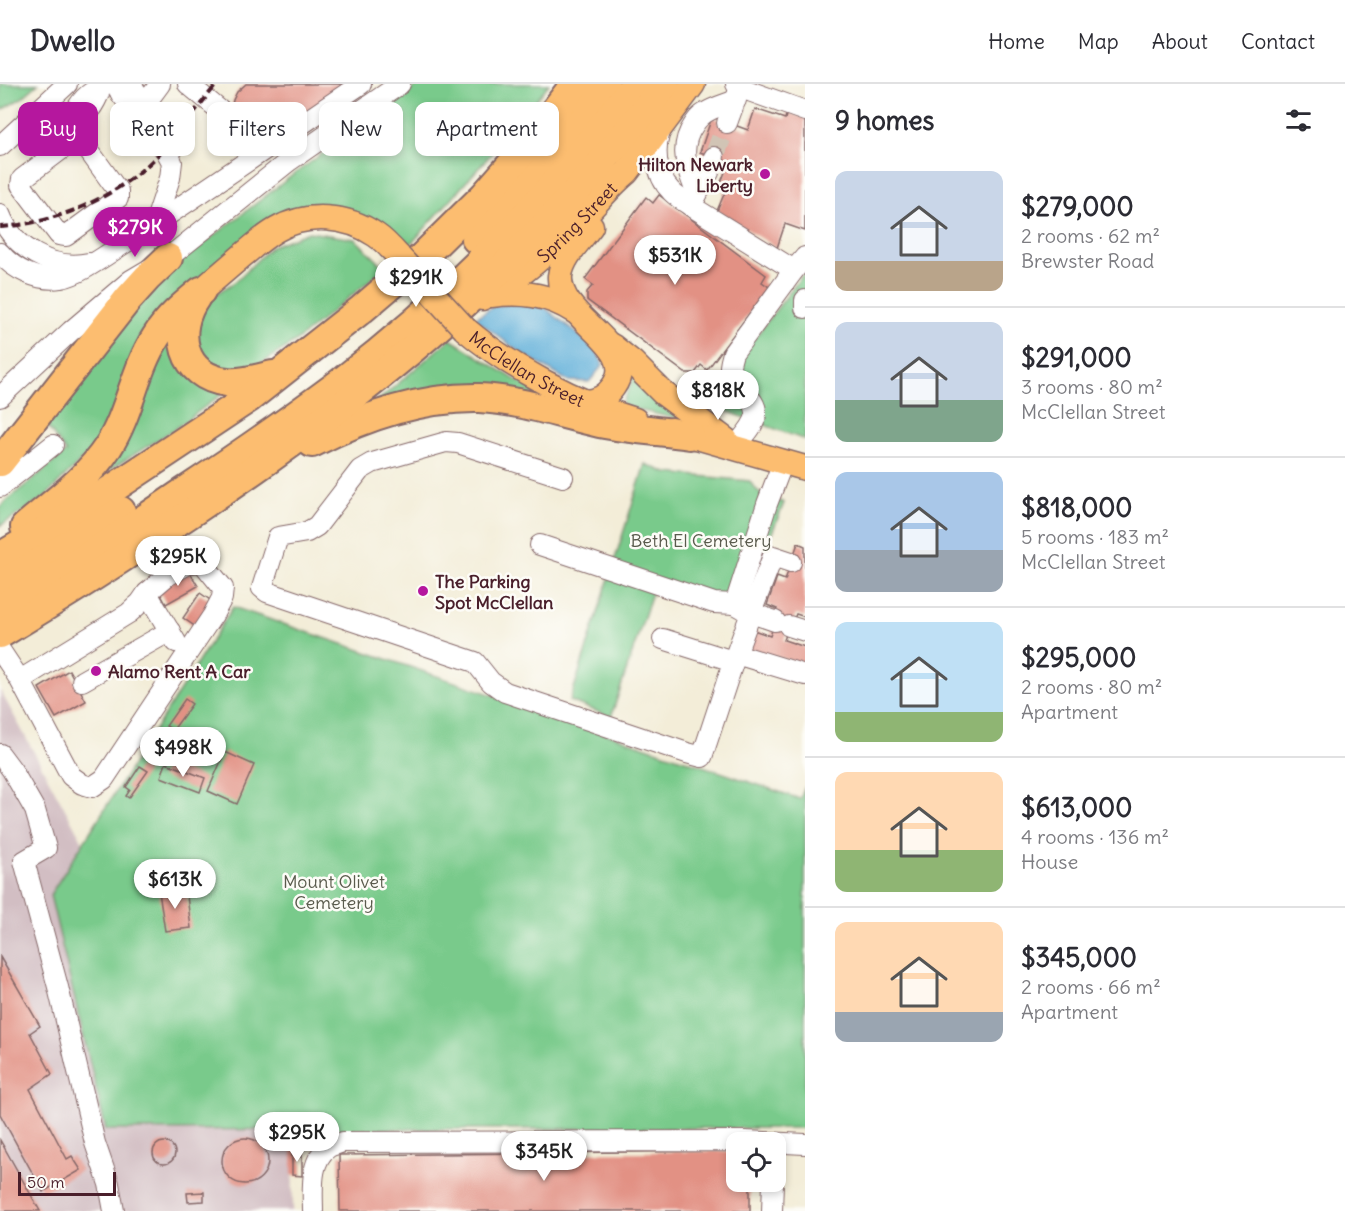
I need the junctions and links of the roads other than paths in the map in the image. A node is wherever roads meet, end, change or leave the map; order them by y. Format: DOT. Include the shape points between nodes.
graph roads {
  1 [pos="67,84"];
  2 [pos="130,84"];
  3 [pos="160,84"];
  4 [pos="188,84"];
  5 [pos="361,84"];
  6 [pos="400,84"];
  7 [pos="575,84"];
  8 [pos="605,84"];
  9 [pos="635,84"];
  10 [pos="664,84"];
  11 [pos="693,84"];
  12 [pos="107,85"];
  13 [pos="744,89"];
  14 [pos="83,102"];
  15 [pos="145,102"];
  16 [pos="147,102"];
  17 [pos="210,102"];
  18 [pos="805,111"];
  19 [pos="727,123"];
  20 [pos="664,124"];
  21 [pos="74,131"];
  22 [pos="2,143"];
  23 [pos="172,156"];
  24 [pos="714,157"];
  25 [pos="172,162"];
  26 [pos="0,164"];
  27 [pos="627,172"];
  28 [pos="694,200"];
  29 [pos="0,214"];
  30 [pos="155,223"];
  31 [pos="1,255"];
  32 [pos="168,258"];
  33 [pos="95,262"];
  34 [pos="799,264"];
  35 [pos="201,291"];
  36 [pos="805,300"];
  37 [pos="805,308"];
  38 [pos="470,311"];
  39 [pos="574,311"];
  40 [pos="71,331"];
  41 [pos="602,339"];
  42 [pos="280,374"];
  43 [pos="0,380"];
  44 [pos="0,397"];
  45 [pos="586,402"];
  46 [pos="690,435"];
  47 [pos="53,445"];
  48 [pos="735,447"];
  49 [pos="0,462"];
  50 [pos="794,465"];
  51 [pos="563,477"];
  52 [pos="238,481"];
  53 [pos="0,487"];
  54 [pos="540,545"];
  55 [pos="0,547"];
  56 [pos="0,557"];
  57 [pos="782,559"];
  58 [pos="0,585"];
  59 [pos="147,593"];
  60 [pos="0,608"];
  61 [pos="743,609"];
  62 [pos="790,626"];
  63 [pos="170,631"];
  64 [pos="0,634"];
  65 [pos="663,639"];
  66 [pos="0,650"];
  67 [pos="185,656"];
  68 [pos="734,658"];
  69 [pos="805,675"];
  70 [pos="20,681"];
  71 [pos="82,681"];
  72 [pos="0,754"];
  73 [pos="726,1141"];
  74 [pos="786,1143"];
  75 [pos="805,1144"];
  76 [pos="773,1192"];
  77 [pos="114,1211"];
  78 [pos="313,1211"];
  79 [pos="772,1211"];
  1 -- 22 [label="street"];
  2 -- 15 [label="street"];
  3 -- 16 [label="street"];
  4 -- 17 [label="street"];
  5 -- 30 [label="street"];
  6 -- 32 [label="street" via="289,161"];
  7 -- 42 [label="highway" via="516,160 451,230 362,309"];
  8 -- 58 [label="highway" via="504,210 364,339 192,464"];
  9 -- 60 [label="highway" via="517,225 377,353 243,453 64,571"];
  10 -- 38 [label="highway" via="548,222 498,273"];
  11 -- 20 [label="main road, Spring Street"];
  12 -- 14 [label="street"];
  12 -- 25 [label="street" via="121,94"];
  13 -- 18 [label="street"];
  13 -- 19 [label="street"];
  13 -- 28 [label="street" via="707,111 689,134 686,165"];
  20 -- 27 [label="main road, Spring Street"];
  20 -- 28 [label="street" via="657,143 657,161 669,197"];
  21 -- 21 [label="street" via="118,191 118,198 66,236 59,235 21,185 22,179"];
  22 -- 26 [label="street"];
  23 -- 25 [label="street"];
  24 -- 28 [label="street"];
  25 -- 30 [label="street"];
  27 -- 38 [label="main road, Spring Street" via="541,256"];
  27 -- 39 [label="main road" via="619,189 564,262 561,285"];
  28 -- 34 [label="street"];
  29 -- 33 [label="street" via="14,236 39,256 68,264"];
  30 -- 33 [label="street"];
  31 -- 33 [label="street" via="23,271 52,279 71,276"];
  32 -- 40 [label="street" via="131,280"];
  32 -- 49 [label="highway" via="128,299"];
  34 -- 48 [label="street" via="733,353 730,369 737,386 754,403 756,414"];
  35 -- 38 [label="main road, McClellan Street, bridge" via="268,235 286,225 328,218 365,228"];
  35 -- 42 [label="highway" via="183,329 187,354 195,366 212,378 231,383"];
  35 -- 55 [label="highway" via="175,313 155,338 122,420 97,462"];
  36 -- 37 [label="street"];
  38 -- 39 [label="main road" via="514,293 552,299"];
  38 -- 45 [label="main road, McClellan Street" via="496,354"];
  38 -- 52 [label="highway"];
  39 -- 41 [label="main road"];
  40 -- 43 [label="street" via="44,345"];
  40 -- 44 [label="street"];
  41 -- 45 [label="main road" via="618,357 619,373 613,388 604,396"];
  41 -- 48 [label="main road" via="663,393"];
  42 -- 56 [label="highway" via="91,503"];
  45 -- 46 [label="main road, McClellan Street"];
  46 -- 48 [label="main road, McClellan Street"];
  46 -- 52 [label="highway" via="614,425 505,400 439,401 347,427"];
  47 -- 53 [label="street"];
  48 -- 50 [label="main road, McClellan Street"];
  50 -- 61 [label="street" via="767,504"];
  51 -- 68 [label="street" via="446,442 372,464 360,470 317,526 307,532 278,537 262,588 475,662 491,682 506,692 702,757"];
  52 -- 64 [label="highway"];
  54 -- 61 [label="street"];
  57 -- 61 [label="street"];
  59 -- 63 [label="street"];
  59 -- 67 [label="street" via="190,563 202,562 223,588 213,615"];
  59 -- 70 [label="street" via="129,613"];
  61 -- 62 [label="street"];
  61 -- 68 [label="street"];
  63 -- 67 [label="street"];
  63 -- 71 [label="street"];
  65 -- 68 [label="street"];
  66 -- 70 [label="street"];
  67 -- 70 [label="street" via="104,779 92,788 71,776"];
  68 -- 69 [label="street"];
  72 -- 77 [label="street" via="35,810 46,848 24,861"];
  73 -- 78 [label="street" via="343,1142 330,1146 318,1161"];
  74 -- 75 [label="street"];
  76 -- 79 [label="street"];
}
